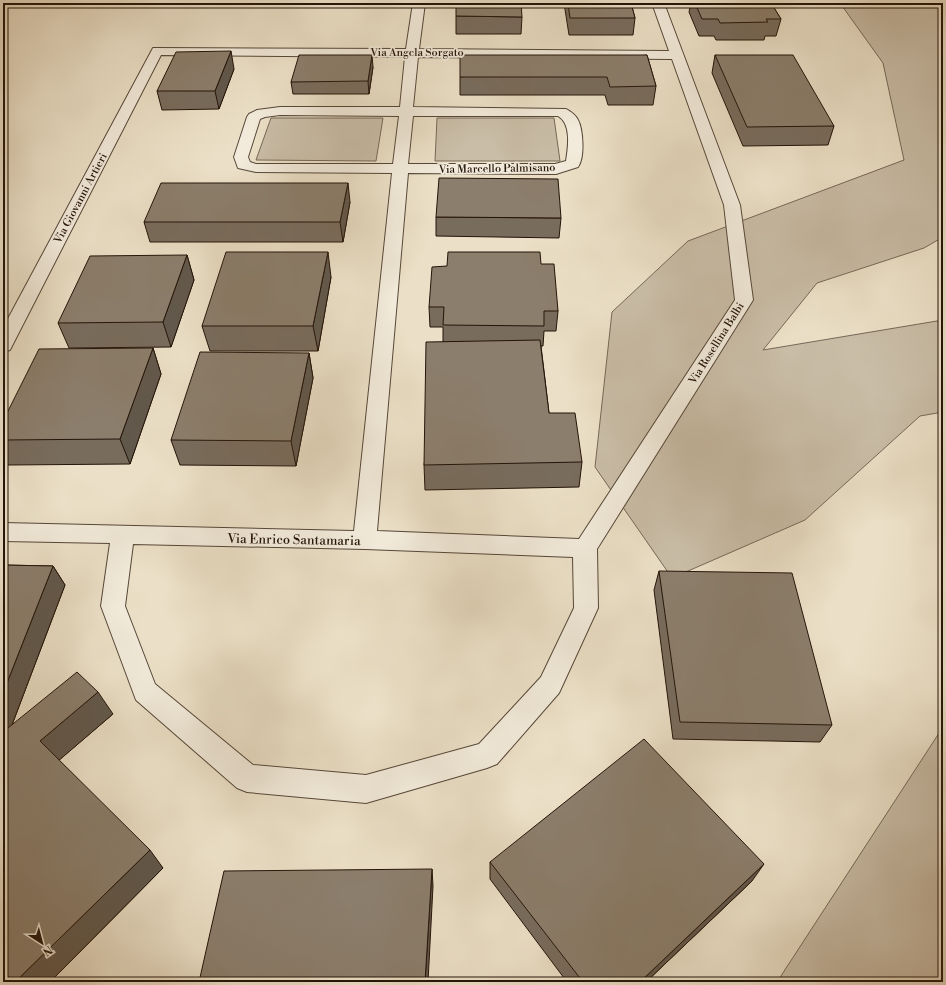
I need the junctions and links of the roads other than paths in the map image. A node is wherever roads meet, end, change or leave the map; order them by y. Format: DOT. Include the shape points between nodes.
graph roads {
  1 [pos="419,3"];
  2 [pos="658,3"];
  3 [pos="157,51"];
  4 [pos="412,52"];
  5 [pos="677,55"];
  6 [pos="407,112"];
  7 [pos="400,169"];
  8 [pos="3,346"];
  9 [pos="3,532"];
  10 [pos="123,535"];
  11 [pos="365,540"];
  12 [pos="585,548"];
  1 -- 4 [label="street"];
  2 -- 5 [label="street, Via Rosellina Balbi"];
  3 -- 4 [label="street, Via Angela Sorgato"];
  3 -- 8 [label="street, Via Giovanni Artieri"];
  4 -- 5 [label="street, Via Angela Sorgato"];
  4 -- 6 [label="street"];
  5 -- 12 [label="street, Via Rosellina Balbi" via="732,205 744,300"];
  6 -- 7 [label="street"];
  6 -- 7 [label="street, Via Marcello Palmisano" via="262,113 254,117 241,157 243,165 256,168"];
  6 -- 7 [label="street, Via Marcello Palmisano" via="561,112 570,118 573,124 575,153 573,164 556,169"];
  7 -- 11 [label="street"];
  9 -- 10 [label="street, Via Enrico Santamaria"];
  10 -- 11 [label="street, Via Enrico Santamaria"];
  10 -- 12 [label="street" via="113,606 145,692 247,778 366,789 488,755 550,685 586,608"];
  11 -- 12 [label="street, Via Enrico Santamaria"];
}
